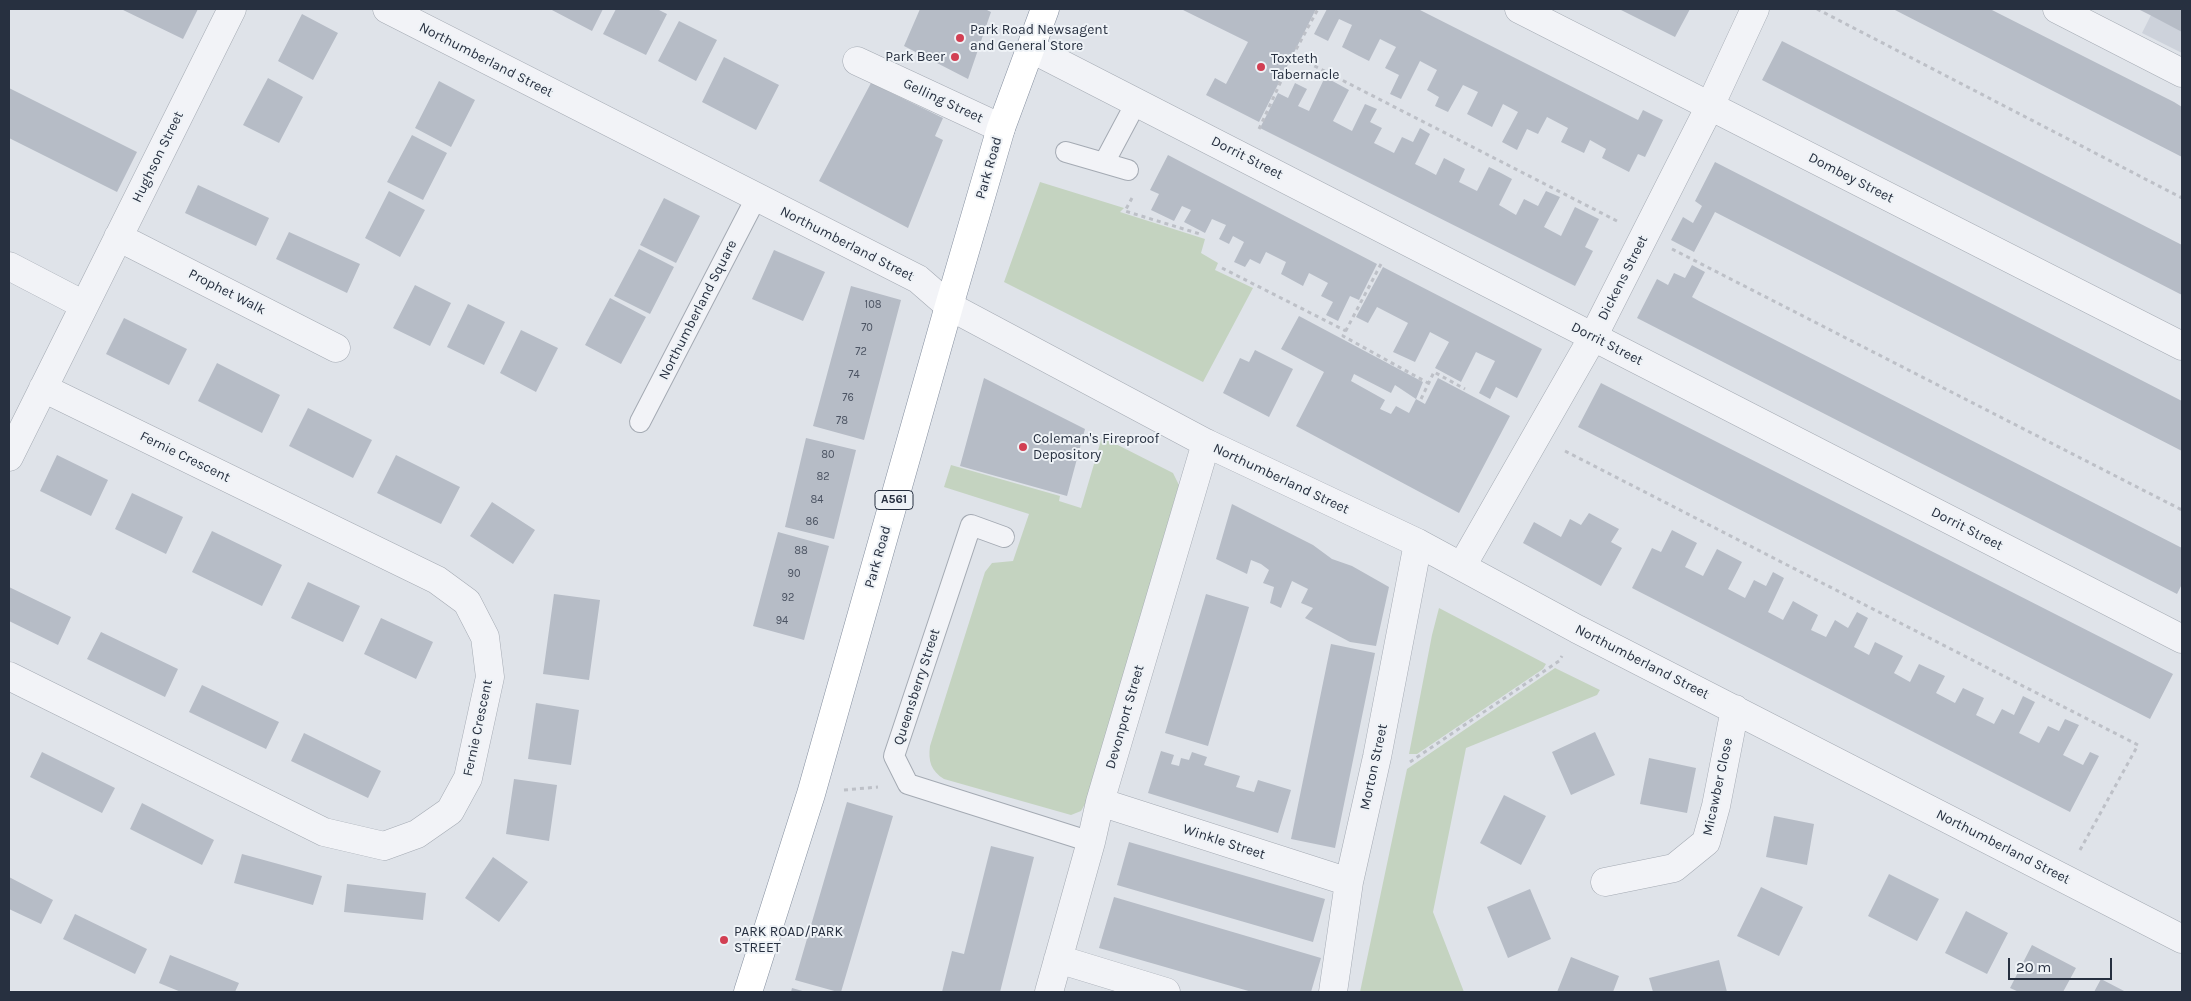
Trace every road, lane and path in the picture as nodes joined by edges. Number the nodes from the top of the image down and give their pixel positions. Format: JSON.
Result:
{"nodes":[{"id":1,"x":232,"y":9,"type":"edge"},
{"id":2,"x":387,"y":9,"type":"edge"},
{"id":3,"x":1045,"y":9,"type":"edge"},
{"id":4,"x":1318,"y":9,"type":"edge"},
{"id":5,"x":1519,"y":9,"type":"edge"},
{"id":6,"x":1756,"y":9,"type":"edge"},
{"id":7,"x":1818,"y":9,"type":"edge"},
{"id":8,"x":2058,"y":9,"type":"edge"},
{"id":9,"x":1032,"y":49,"type":"junction"},
{"id":10,"x":1293,"y":55,"type":"junction"},
{"id":11,"x":857,"y":61,"type":"dead end"},
{"id":12,"x":2182,"y":73,"type":"edge"},
{"id":13,"x":1137,"y":101,"type":"junction"},
{"id":14,"x":1710,"y":106,"type":"junction"},
{"id":15,"x":1001,"y":128,"type":"junction"},
{"id":16,"x":1066,"y":152,"type":"dead end"},
{"id":17,"x":1246,"y":157,"type":"junction"},
{"id":18,"x":1104,"y":163,"type":"junction"},
{"id":19,"x":1128,"y":170,"type":"dead end"},
{"id":20,"x":1134,"y":194,"type":"dead end"},
{"id":21,"x":756,"y":198,"type":"junction"},
{"id":22,"x":2182,"y":198,"type":"edge"},
{"id":23,"x":1200,"y":234,"type":"dead end"},
{"id":24,"x":1396,"y":234,"type":"junction"},
{"id":25,"x":1644,"y":235,"type":"junction"},
{"id":26,"x":118,"y":237,"type":"junction"},
{"id":27,"x":9,"y":266,"type":"edge"},
{"id":28,"x":1222,"y":268,"type":"dead end"},
{"id":29,"x":84,"y":306,"type":"junction"},
{"id":30,"x":949,"y":306,"type":"junction"},
{"id":31,"x":1346,"y":331,"type":"junction"},
{"id":32,"x":1593,"y":337,"type":"junction"},
{"id":33,"x":2182,"y":346,"type":"edge"},
{"id":34,"x":336,"y":348,"type":"dead end"},
{"id":35,"x":1428,"y":383,"type":"junction"},
{"id":36,"x":43,"y":388,"type":"junction"},
{"id":37,"x":1465,"y":389,"type":"dead end"},
{"id":38,"x":1420,"y":398,"type":"dead end"},
{"id":39,"x":640,"y":422,"type":"dead end"},
{"id":40,"x":1536,"y":436,"type":"junction"},
{"id":41,"x":1206,"y":443,"type":"junction"},
{"id":42,"x":9,"y":457,"type":"edge"},
{"id":43,"x":2182,"y":510,"type":"edge"},
{"id":44,"x":1004,"y":537,"type":"dead end"},
{"id":45,"x":1418,"y":543,"type":"junction"},
{"id":46,"x":1462,"y":566,"type":"junction"},
{"id":47,"x":1577,"y":629,"type":"junction"},
{"id":48,"x":2182,"y":639,"type":"edge"},
{"id":49,"x":9,"y":676,"type":"edge"},
{"id":50,"x":1734,"y":710,"type":"junction"},
{"id":51,"x":1377,"y":757,"type":"junction"},
{"id":52,"x":908,"y":784,"type":"junction"},
{"id":53,"x":811,"y":794,"type":"junction"},
{"id":54,"x":1100,"y":802,"type":"junction"},
{"id":55,"x":1092,"y":842,"type":"junction"},
{"id":56,"x":2064,"y":878,"type":"junction"},
{"id":57,"x":1348,"y":882,"type":"junction"},
{"id":58,"x":1605,"y":882,"type":"dead end"},
{"id":59,"x":2182,"y":939,"type":"edge"},
{"id":60,"x":1058,"y":958,"type":"junction"},
{"id":61,"x":748,"y":992,"type":"edge"},
{"id":62,"x":1049,"y":992,"type":"edge"},
{"id":63,"x":1166,"y":992,"type":"edge"},
{"id":64,"x":1333,"y":992,"type":"edge"}],
"edges":[{"from":1,"to":26,"type":"street","name":"Hughson Street"},
{"from":2,"to":21,"type":"street","name":"Northumberland Street"},
{"from":3,"to":9,"type":"highway","name":"Park Road","number":"A561"},
{"from":4,"to":10,"type":"path"},
{"from":5,"to":14,"type":"street","name":"Dombey Street"},
{"from":6,"to":14,"type":"street","name":"Dickens Street"},
{"from":7,"to":22,"type":"path"},
{"from":8,"to":12,"type":"street"},
{"from":9,"to":13,"type":"street","name":"Dorrit Street"},
{"from":9,"to":15,"type":"highway","name":"Park Road","number":"A561"},
{"from":10,"to":17,"type":"path"},
{"from":10,"to":25,"type":"path"},
{"from":11,"to":15,"type":"street","name":"Gelling Street"},
{"from":13,"to":17,"type":"street","name":"Dorrit Street"},
{"from":13,"to":18,"type":"lane"},
{"from":14,"to":25,"type":"street","name":"Dickens Street"},
{"from":14,"to":33,"type":"street","name":"Dombey Street"},
{"from":15,"to":30,"type":"highway","name":"Park Road","number":"A561"},
{"from":16,"to":18,"type":"lane"},
{"from":17,"to":24,"type":"street","name":"Dorrit Street"},
{"from":18,"to":19,"type":"lane"},
{"from":20,"to":23,"type":"path"},
{"from":21,"to":30,"type":"street","name":"Northumberland Street"},
{"from":21,"to":39,"type":"lane","name":"Northumberland Square"},
{"from":24,"to":31,"type":"path"},
{"from":24,"to":32,"type":"street","name":"Dorrit Street"},
{"from":25,"to":32,"type":"street","name":"Dickens Street"},
{"from":25,"to":43,"type":"path"},
{"from":26,"to":29,"type":"street","name":"Hughson Street"},
{"from":26,"to":34,"type":"street","name":"Prophet Walk"},
{"from":27,"to":29,"type":"street"},
{"from":28,"to":31,"type":"path"},
{"from":29,"to":36,"type":"street","name":"Hughson Street"},
{"from":30,"to":41,"type":"street","name":"Northumberland Street"},
{"from":30,"to":53,"type":"highway","name":"Park Road","number":"A561"},
{"from":31,"to":35,"type":"path"},
{"from":32,"to":40,"type":"street","name":"Dickens Street"},
{"from":32,"to":48,"type":"street","name":"Dorrit Street"},
{"from":35,"to":37,"type":"path"},
{"from":35,"to":38,"type":"path"},
{"from":36,"to":42,"type":"street","name":"Hughson Street"},
{"from":36,"to":49,"type":"street","name":"Fernie Crescent"},
{"from":40,"to":46,"type":"street","name":"Dickens Street"},
{"from":40,"to":56,"type":"path"},
{"from":41,"to":45,"type":"street","name":"Northumberland Street"},
{"from":41,"to":54,"type":"street","name":"Devonport Street"},
{"from":44,"to":52,"type":"lane","name":"Queensberry Street"},
{"from":45,"to":46,"type":"street","name":"Northumberland Street"},
{"from":45,"to":51,"type":"street","name":"Morton Street"},
{"from":46,"to":47,"type":"street","name":"Northumberland Street"},
{"from":47,"to":50,"type":"street","name":"Northumberland Street"},
{"from":47,"to":51,"type":"path"},
{"from":50,"to":56,"type":"street","name":"Northumberland Street"},
{"from":50,"to":58,"type":"street","name":"Micawber Close"},
{"from":51,"to":57,"type":"street","name":"Morton Street"},
{"from":52,"to":53,"type":"path"},
{"from":52,"to":55,"type":"lane"},
{"from":53,"to":61,"type":"highway","name":"Park Road","number":"A561"},
{"from":54,"to":55,"type":"street","name":"Devonport Street"},
{"from":54,"to":57,"type":"street","name":"Winkle Street"},
{"from":55,"to":60,"type":"street","name":"Devonport Street"},
{"from":56,"to":59,"type":"street","name":"Northumberland Street"},
{"from":57,"to":64,"type":"street","name":"Morton Street"},
{"from":60,"to":62,"type":"street","name":"Devonport Street"},
{"from":60,"to":63,"type":"street"}]}
